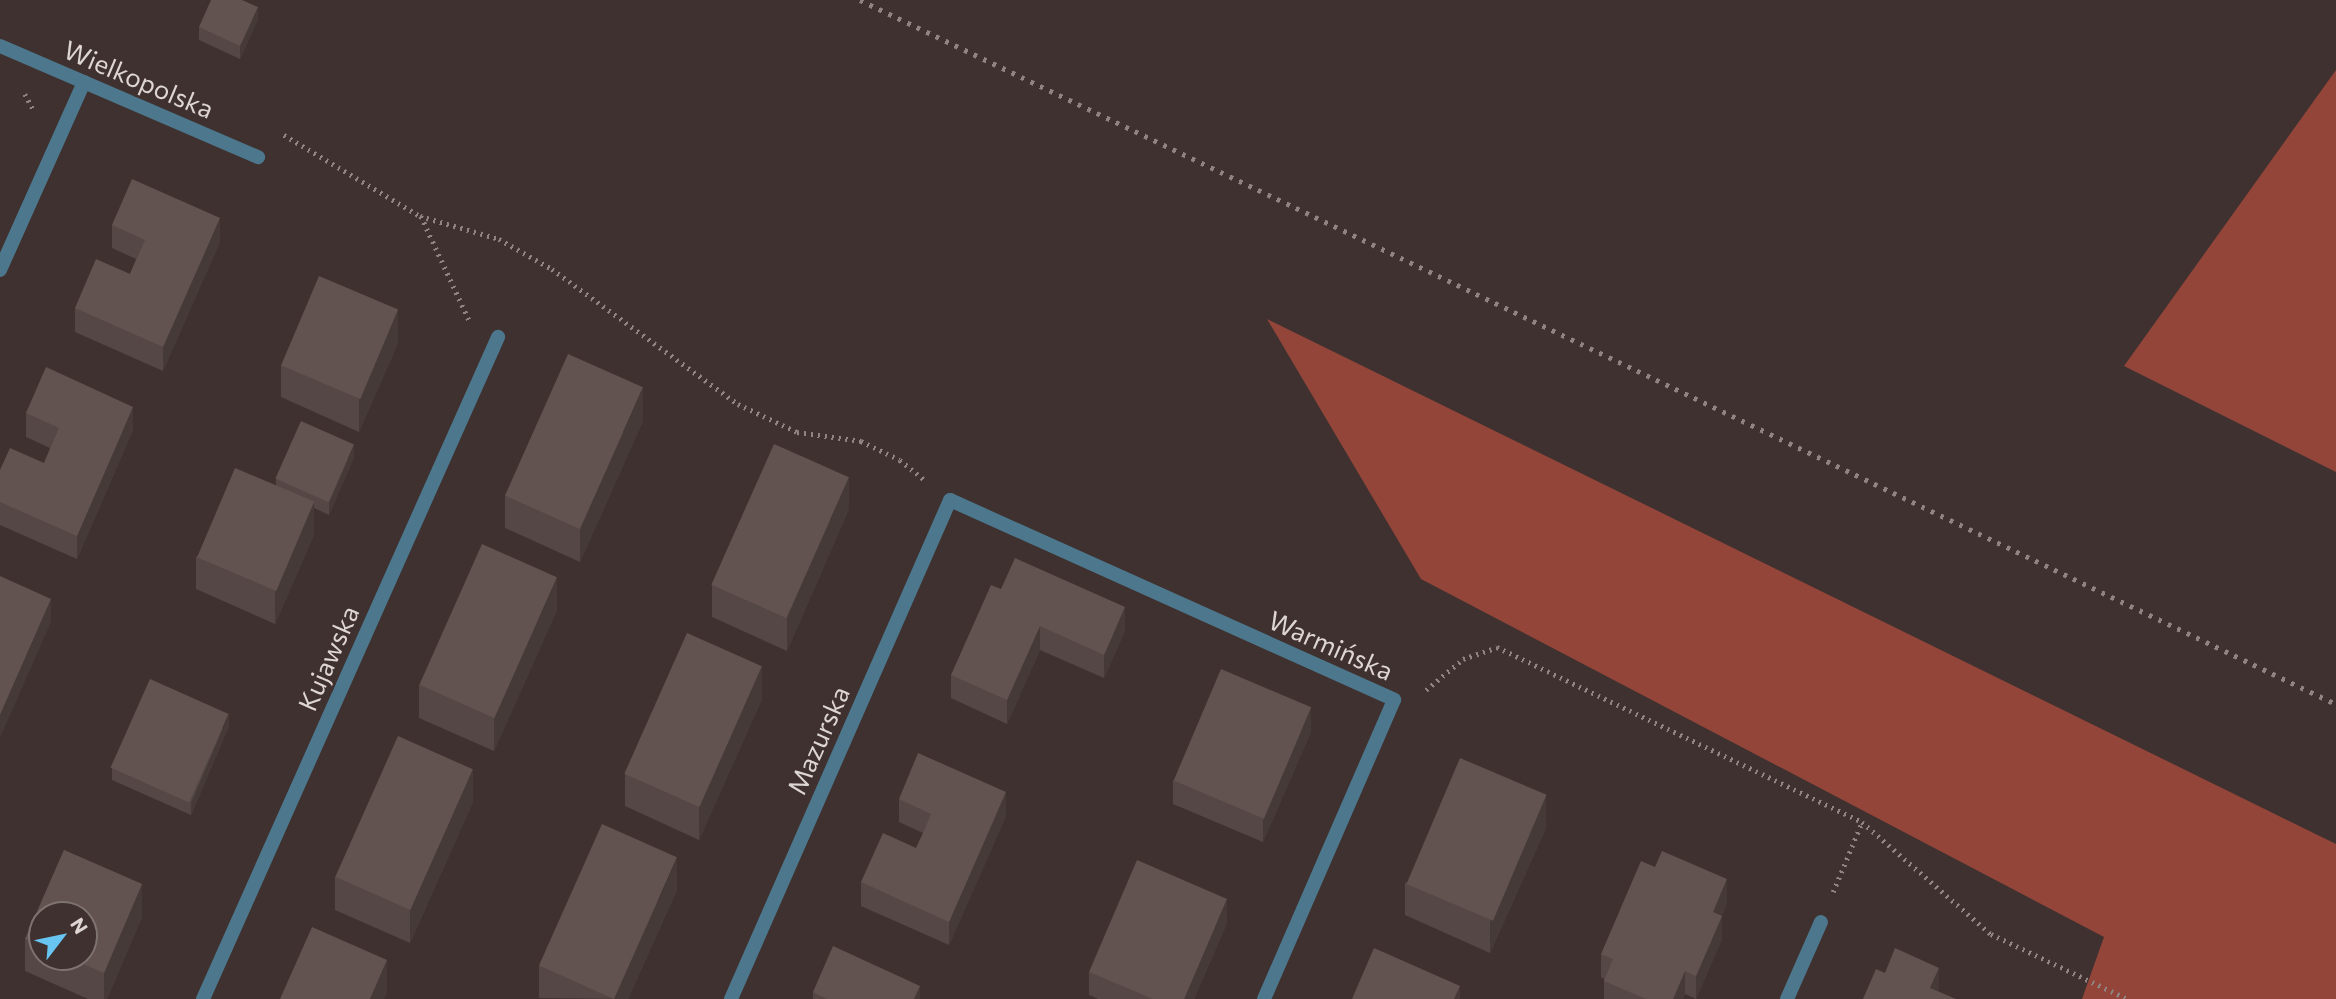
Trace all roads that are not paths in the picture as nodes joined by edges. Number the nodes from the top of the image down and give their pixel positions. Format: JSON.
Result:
{"nodes":[{"id":1,"x":0,"y":46,"type":"edge"},
{"id":2,"x":83,"y":82,"type":"junction"},
{"id":3,"x":258,"y":157,"type":"dead end"},
{"id":4,"x":0,"y":270,"type":"edge"},
{"id":5,"x":498,"y":337,"type":"dead end"},
{"id":6,"x":950,"y":500,"type":"joint"},
{"id":7,"x":1821,"y":922,"type":"road end"},
{"id":8,"x":203,"y":999,"type":"edge"},
{"id":9,"x":731,"y":999,"type":"edge"},
{"id":10,"x":1264,"y":999,"type":"edge"},
{"id":11,"x":1787,"y":999,"type":"edge"}],
"edges":[{"from":1,"to":2,"type":"street","name":"Wielkopolska"},
{"from":2,"to":3,"type":"street","name":"Wielkopolska"},
{"from":2,"to":4,"type":"street"},
{"from":5,"to":8,"type":"street","name":"Kujawska"},
{"from":6,"to":9,"type":"street","name":"Mazurska"},
{"from":6,"to":10,"type":"street","name":"Warmińska"},
{"from":7,"to":11,"type":"street"}]}
